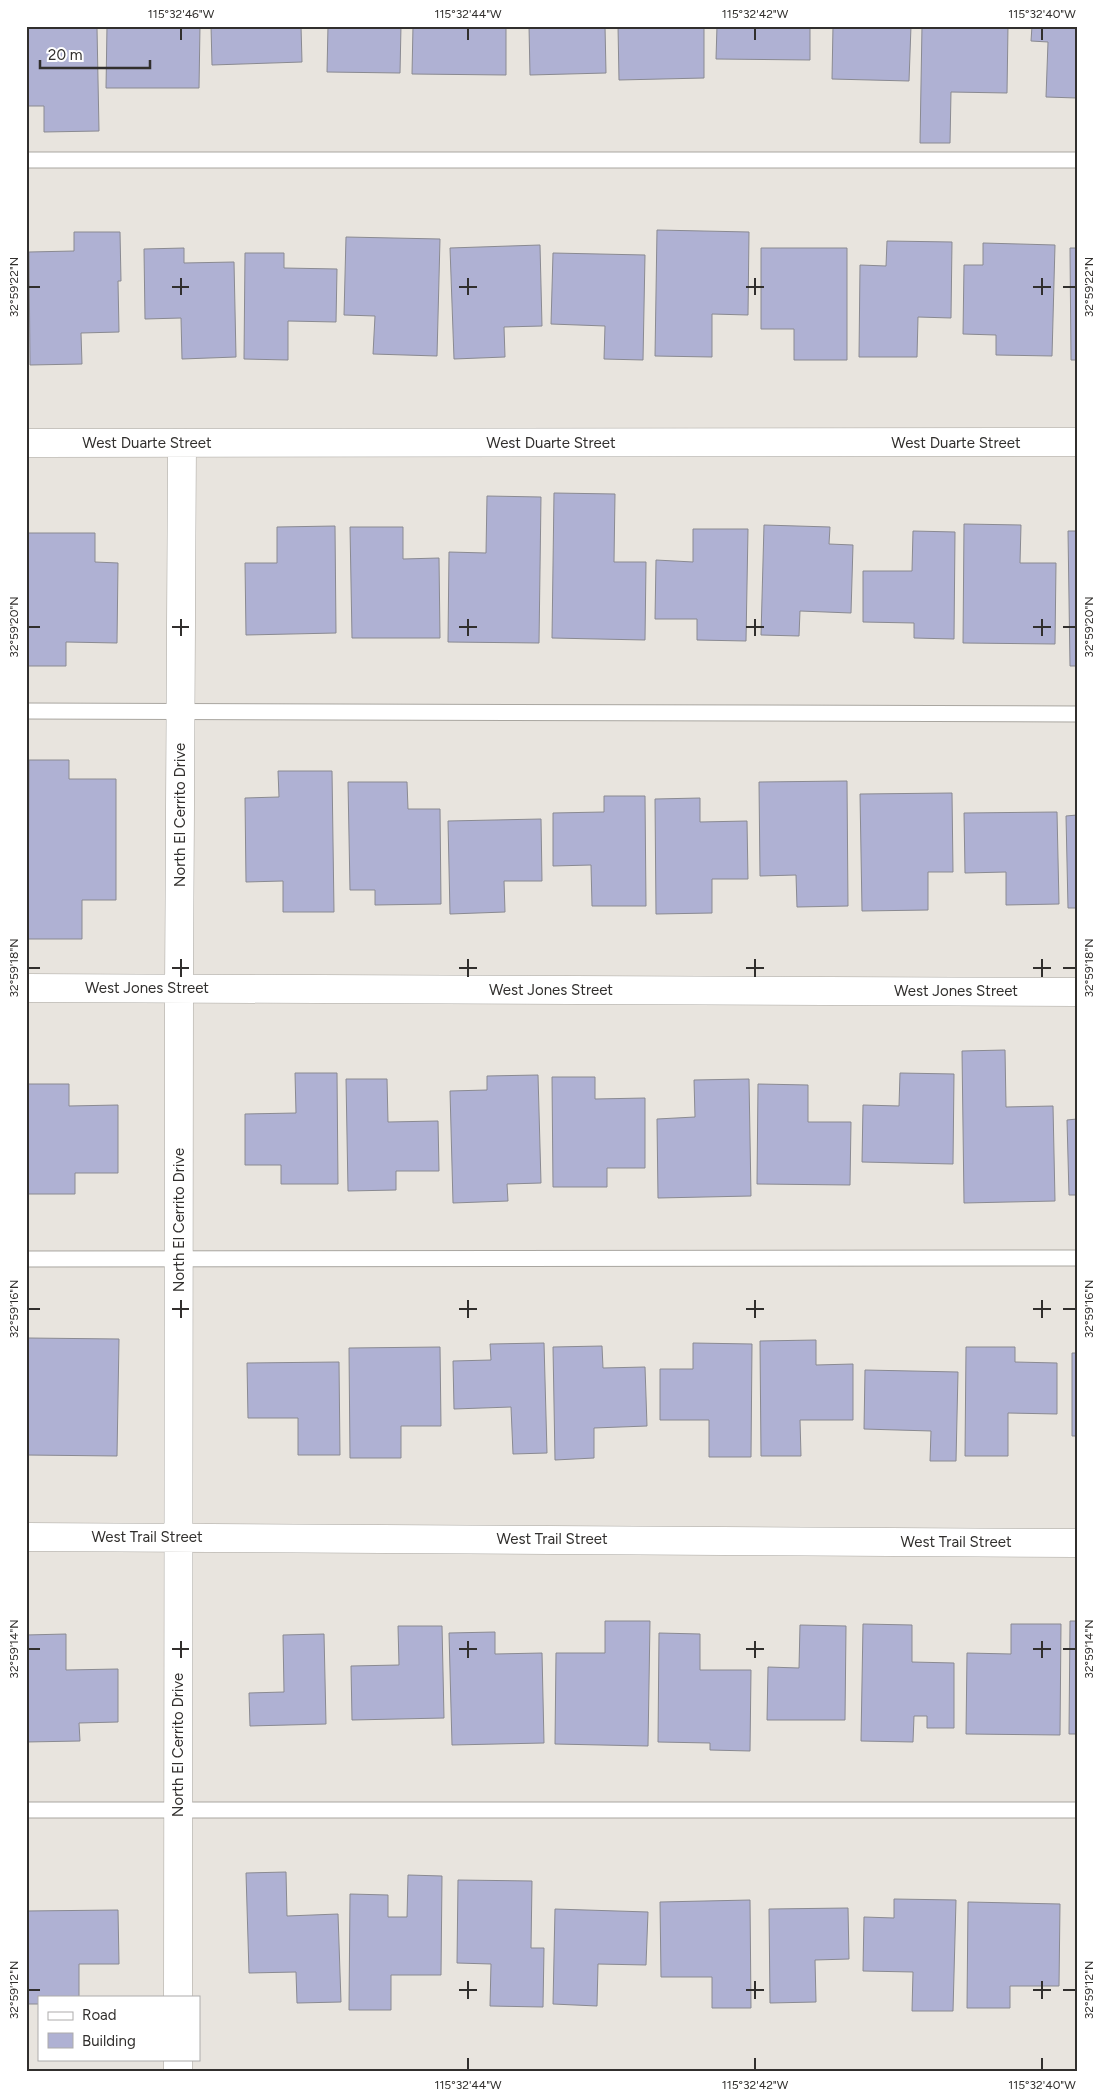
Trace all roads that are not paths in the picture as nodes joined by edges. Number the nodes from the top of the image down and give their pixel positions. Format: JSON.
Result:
{"nodes":[{"id":1,"x":26,"y":160,"type":"edge"},
{"id":2,"x":1077,"y":160,"type":"edge"},
{"id":3,"x":1077,"y":442,"type":"edge"},
{"id":4,"x":26,"y":443,"type":"edge"},
{"id":5,"x":182,"y":443,"type":"junction"},
{"id":6,"x":26,"y":712,"type":"edge"},
{"id":7,"x":180,"y":712,"type":"junction"},
{"id":8,"x":1077,"y":714,"type":"edge"},
{"id":9,"x":26,"y":988,"type":"edge"},
{"id":10,"x":179,"y":988,"type":"junction"},
{"id":11,"x":1077,"y":992,"type":"edge"},
{"id":12,"x":179,"y":1258,"type":"junction"},
{"id":13,"x":1077,"y":1258,"type":"edge"},
{"id":14,"x":26,"y":1259,"type":"edge"},
{"id":15,"x":26,"y":1537,"type":"edge"},
{"id":16,"x":179,"y":1537,"type":"junction"},
{"id":17,"x":1077,"y":1543,"type":"edge"},
{"id":18,"x":26,"y":1810,"type":"edge"},
{"id":19,"x":178,"y":1810,"type":"junction"},
{"id":20,"x":1077,"y":1810,"type":"edge"},
{"id":21,"x":178,"y":1996,"type":"edge"}],
"edges":[{"from":1,"to":2,"type":"lane"},
{"from":3,"to":5,"type":"street","name":"West Duarte Street"},
{"from":4,"to":5,"type":"street","name":"West Duarte Street"},
{"from":5,"to":7,"type":"street","name":"North El Cerrito Drive"},
{"from":6,"to":7,"type":"lane"},
{"from":7,"to":8,"type":"lane"},
{"from":7,"to":10,"type":"street","name":"North El Cerrito Drive"},
{"from":9,"to":10,"type":"street","name":"West Jones Street"},
{"from":10,"to":11,"type":"street","name":"West Jones Street"},
{"from":10,"to":12,"type":"street","name":"North El Cerrito Drive"},
{"from":12,"to":13,"type":"lane"},
{"from":12,"to":14,"type":"lane"},
{"from":12,"to":16,"type":"street","name":"North El Cerrito Drive"},
{"from":15,"to":16,"type":"street","name":"West Trail Street"},
{"from":16,"to":17,"type":"street","name":"West Trail Street"},
{"from":16,"to":19,"type":"street","name":"North El Cerrito Drive"},
{"from":18,"to":19,"type":"lane"},
{"from":19,"to":20,"type":"lane"},
{"from":19,"to":21,"type":"street","name":"North El Cerrito Drive"}]}
